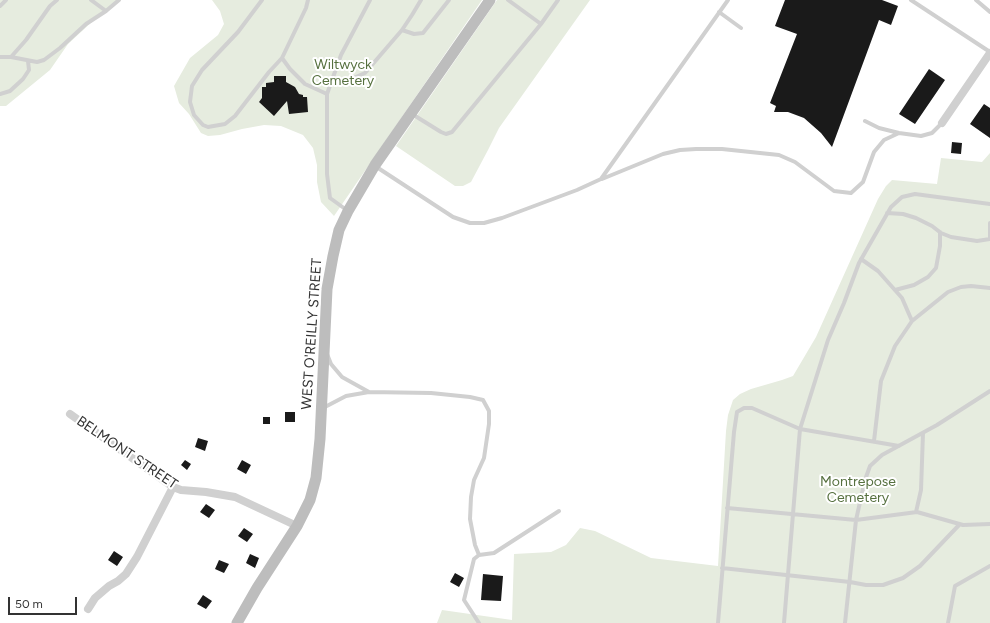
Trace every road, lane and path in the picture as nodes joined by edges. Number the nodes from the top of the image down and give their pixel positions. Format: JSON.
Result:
{"nodes":[{"id":1,"x":6,"y":0,"type":"edge"},
{"id":2,"x":56,"y":0,"type":"edge"},
{"id":3,"x":91,"y":0,"type":"edge"},
{"id":4,"x":119,"y":0,"type":"edge"},
{"id":5,"x":262,"y":0,"type":"edge"},
{"id":6,"x":308,"y":0,"type":"edge"},
{"id":7,"x":370,"y":0,"type":"edge"},
{"id":8,"x":421,"y":0,"type":"edge"},
{"id":9,"x":449,"y":0,"type":"edge"},
{"id":10,"x":490,"y":0,"type":"edge"},
{"id":11,"x":508,"y":0,"type":"edge"},
{"id":12,"x":558,"y":0,"type":"edge"},
{"id":13,"x":728,"y":0,"type":"edge"},
{"id":14,"x":911,"y":0,"type":"edge"},
{"id":15,"x":976,"y":0,"type":"edge"},
{"id":16,"x":0,"y":6,"type":"edge"},
{"id":17,"x":106,"y":11,"type":"junction"},
{"id":18,"x":719,"y":12,"type":"junction"},
{"id":19,"x":990,"y":12,"type":"edge"},
{"id":20,"x":541,"y":24,"type":"junction"},
{"id":21,"x":741,"y":28,"type":"dead end"},
{"id":22,"x":402,"y":30,"type":"junction"},
{"id":23,"x":990,"y":52,"type":"edge"},
{"id":24,"x":0,"y":57,"type":"edge"},
{"id":25,"x":11,"y":57,"type":"junction"},
{"id":26,"x":282,"y":58,"type":"junction"},
{"id":27,"x":28,"y":61,"type":"junction"},
{"id":28,"x":331,"y":84,"type":"junction"},
{"id":29,"x":0,"y":94,"type":"edge"},
{"id":30,"x":327,"y":94,"type":"junction"},
{"id":31,"x":411,"y":113,"type":"junction"},
{"id":32,"x":865,"y":121,"type":"dead end"},
{"id":33,"x":942,"y":123,"type":"joint"},
{"id":34,"x":899,"y":133,"type":"junction"},
{"id":35,"x":375,"y":166,"type":"junction"},
{"id":36,"x":601,"y":179,"type":"junction"},
{"id":37,"x":990,"y":204,"type":"edge"},
{"id":38,"x":348,"y":211,"type":"junction"},
{"id":39,"x":887,"y":213,"type":"junction"},
{"id":40,"x":990,"y":223,"type":"edge"},
{"id":41,"x":940,"y":232,"type":"junction"},
{"id":42,"x":990,"y":238,"type":"edge"},
{"id":43,"x":862,"y":259,"type":"junction"},
{"id":44,"x":990,"y":288,"type":"edge"},
{"id":45,"x":895,"y":290,"type":"junction"},
{"id":46,"x":912,"y":321,"type":"junction"},
{"id":47,"x":324,"y":346,"type":"junction"},
{"id":48,"x":990,"y":391,"type":"edge"},
{"id":49,"x":369,"y":392,"type":"junction"},
{"id":50,"x":321,"y":410,"type":"junction"},
{"id":51,"x":70,"y":414,"type":"dead end"},
{"id":52,"x":800,"y":429,"type":"junction"},
{"id":53,"x":923,"y":433,"type":"junction"},
{"id":54,"x":874,"y":442,"type":"junction"},
{"id":55,"x":899,"y":446,"type":"junction"},
{"id":56,"x":173,"y":487,"type":"junction"},
{"id":57,"x":727,"y":508,"type":"junction"},
{"id":58,"x":559,"y":511,"type":"dead end"},
{"id":59,"x":916,"y":512,"type":"junction"},
{"id":60,"x":793,"y":514,"type":"junction"},
{"id":61,"x":856,"y":520,"type":"junction"},
{"id":62,"x":960,"y":524,"type":"junction"},
{"id":63,"x":990,"y":524,"type":"edge"},
{"id":64,"x":297,"y":526,"type":"junction"},
{"id":65,"x":479,"y":554,"type":"junction"},
{"id":66,"x":990,"y":566,"type":"edge"},
{"id":67,"x":722,"y":568,"type":"junction"},
{"id":68,"x":788,"y":575,"type":"junction"},
{"id":69,"x":850,"y":582,"type":"junction"},
{"id":70,"x":88,"y":609,"type":"dead end"},
{"id":71,"x":237,"y":623,"type":"edge"},
{"id":72,"x":479,"y":623,"type":"edge"},
{"id":73,"x":718,"y":623,"type":"edge"},
{"id":74,"x":784,"y":623,"type":"edge"},
{"id":75,"x":845,"y":623,"type":"edge"},
{"id":76,"x":948,"y":623,"type":"edge"}],
"edges":[{"from":1,"to":16,"type":"lane"},
{"from":2,"to":25,"type":"lane"},
{"from":3,"to":17,"type":"lane"},
{"from":4,"to":17,"type":"lane"},
{"from":5,"to":26,"type":"lane"},
{"from":6,"to":26,"type":"lane"},
{"from":7,"to":28,"type":"lane"},
{"from":8,"to":22,"type":"lane"},
{"from":9,"to":22,"type":"lane"},
{"from":10,"to":31,"type":"street","name":"WEST O'REILLY STREET"},
{"from":11,"to":20,"type":"lane"},
{"from":12,"to":20,"type":"lane"},
{"from":13,"to":18,"type":"lane"},
{"from":14,"to":23,"type":"lane"},
{"from":15,"to":19,"type":"lane"},
{"from":17,"to":27,"type":"lane"},
{"from":18,"to":21,"type":"lane"},
{"from":18,"to":36,"type":"lane"},
{"from":20,"to":31,"type":"lane"},
{"from":22,"to":28,"type":"lane"},
{"from":23,"to":33,"type":"street"},
{"from":24,"to":25,"type":"lane"},
{"from":25,"to":27,"type":"lane"},
{"from":26,"to":30,"type":"lane"},
{"from":27,"to":29,"type":"lane"},
{"from":28,"to":30,"type":"lane"},
{"from":30,"to":38,"type":"lane"},
{"from":31,"to":35,"type":"street","name":"WEST O'REILLY STREET"},
{"from":32,"to":34,"type":"lane"},
{"from":33,"to":34,"type":"lane"},
{"from":34,"to":36,"type":"lane"},
{"from":35,"to":36,"type":"lane"},
{"from":35,"to":38,"type":"street","name":"WEST O'REILLY STREET"},
{"from":37,"to":39,"type":"lane"},
{"from":38,"to":47,"type":"street","name":"WEST O'REILLY STREET"},
{"from":39,"to":41,"type":"lane"},
{"from":39,"to":43,"type":"lane"},
{"from":40,"to":42,"type":"lane"},
{"from":41,"to":42,"type":"lane"},
{"from":41,"to":45,"type":"lane"},
{"from":43,"to":45,"type":"lane"},
{"from":43,"to":52,"type":"lane"},
{"from":44,"to":46,"type":"lane"},
{"from":45,"to":46,"type":"lane"},
{"from":46,"to":54,"type":"lane"},
{"from":47,"to":49,"type":"lane"},
{"from":47,"to":50,"type":"street","name":"WEST O'REILLY STREET"},
{"from":48,"to":53,"type":"lane"},
{"from":49,"to":50,"type":"lane"},
{"from":49,"to":65,"type":"lane"},
{"from":50,"to":64,"type":"street","name":"WEST O'REILLY STREET"},
{"from":51,"to":56,"type":"street","name":"BELMONT STREET"},
{"from":52,"to":54,"type":"lane"},
{"from":52,"to":57,"type":"lane"},
{"from":52,"to":60,"type":"lane"},
{"from":53,"to":55,"type":"lane"},
{"from":53,"to":59,"type":"lane"},
{"from":54,"to":55,"type":"lane"},
{"from":55,"to":61,"type":"lane"},
{"from":56,"to":64,"type":"street","name":"BELMONT STREET"},
{"from":56,"to":70,"type":"street"},
{"from":57,"to":60,"type":"lane"},
{"from":57,"to":67,"type":"lane"},
{"from":58,"to":65,"type":"lane"},
{"from":59,"to":61,"type":"lane"},
{"from":59,"to":62,"type":"lane"},
{"from":60,"to":61,"type":"lane"},
{"from":60,"to":68,"type":"lane"},
{"from":61,"to":69,"type":"lane"},
{"from":62,"to":63,"type":"lane"},
{"from":62,"to":69,"type":"lane"},
{"from":64,"to":71,"type":"street","name":"WEST O'REILLY STREET"},
{"from":65,"to":72,"type":"lane"},
{"from":66,"to":76,"type":"lane"},
{"from":67,"to":68,"type":"lane"},
{"from":67,"to":73,"type":"lane"},
{"from":68,"to":69,"type":"lane"},
{"from":68,"to":74,"type":"lane"},
{"from":69,"to":75,"type":"lane"}]}
